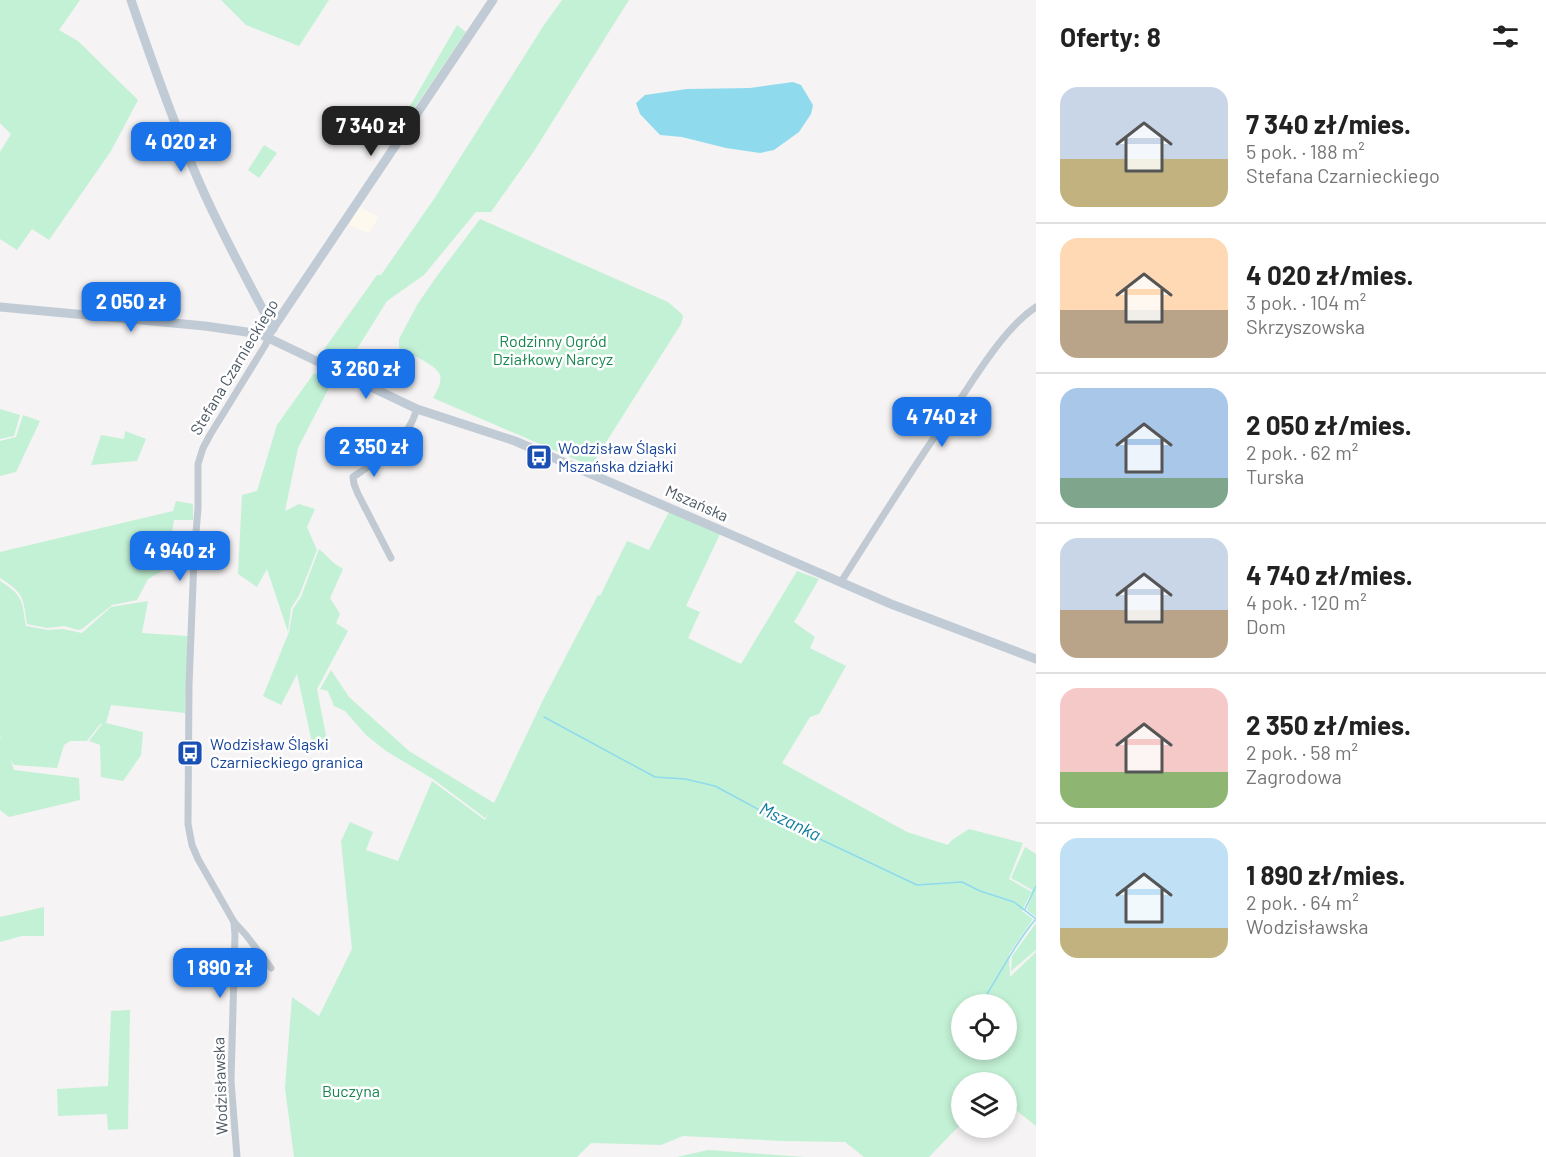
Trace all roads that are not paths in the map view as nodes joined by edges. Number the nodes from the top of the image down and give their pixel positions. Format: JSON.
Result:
{"nodes":[{"id":1,"x":131,"y":0,"type":"edge"},
{"id":2,"x":493,"y":0,"type":"edge"},
{"id":3,"x":0,"y":307,"type":"edge"},
{"id":4,"x":1036,"y":307,"type":"edge"},
{"id":5,"x":271,"y":333,"type":"junction"},
{"id":6,"x":417,"y":410,"type":"junction"},
{"id":7,"x":391,"y":558,"type":"dead end"},
{"id":8,"x":841,"y":582,"type":"junction"},
{"id":9,"x":1036,"y":658,"type":"edge"},
{"id":10,"x":234,"y":922,"type":"junction"},
{"id":11,"x":271,"y":968,"type":"dead end"},
{"id":12,"x":237,"y":1157,"type":"edge"}],
"edges":[{"from":1,"to":5,"type":"street"},
{"from":2,"to":5,"type":"street","name":"Stefana Czarnieckiego"},
{"from":3,"to":5,"type":"street","name":"Mszańska"},
{"from":4,"to":8,"type":"street"},
{"from":5,"to":6,"type":"street","name":"Mszańska"},
{"from":5,"to":10,"type":"street","name":"Stefana Czarnieckiego"},
{"from":6,"to":7,"type":"street"},
{"from":6,"to":8,"type":"street","name":"Mszańska"},
{"from":8,"to":9,"type":"street","name":"Mszańska"},
{"from":10,"to":11,"type":"street"},
{"from":10,"to":12,"type":"street","name":"Wodzisławska"}]}
